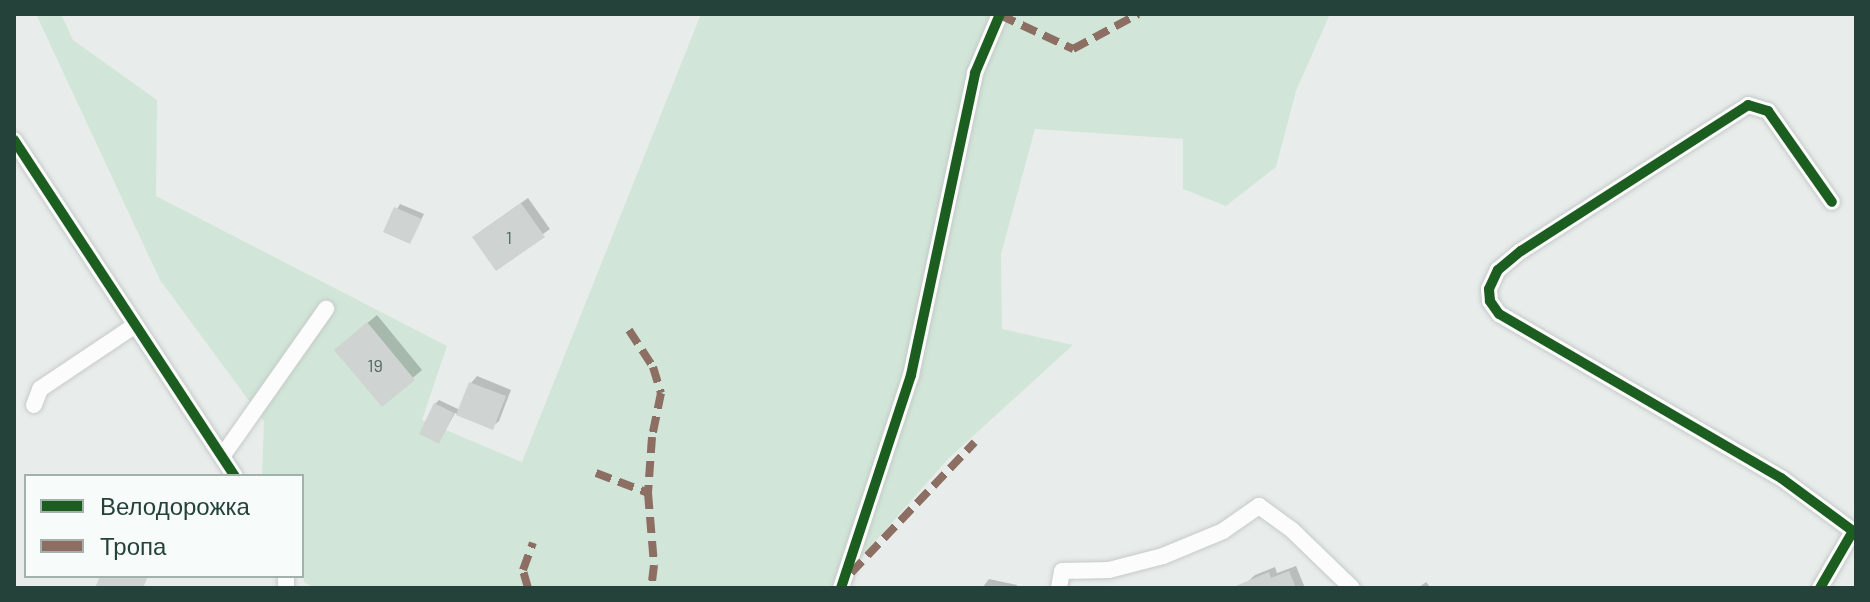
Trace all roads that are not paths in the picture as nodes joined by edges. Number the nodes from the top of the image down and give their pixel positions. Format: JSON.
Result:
{"nodes":[{"id":1,"x":1000,"y":14,"type":"edge"},
{"id":2,"x":14,"y":140,"type":"edge"},
{"id":3,"x":1832,"y":202,"type":"dead end"},
{"id":4,"x":326,"y":309,"type":"dead end"},
{"id":5,"x":134,"y":326,"type":"junction"},
{"id":6,"x":34,"y":405,"type":"dead end"},
{"id":7,"x":223,"y":455,"type":"junction"},
{"id":8,"x":234,"y":474,"type":"edge"},
{"id":9,"x":841,"y":588,"type":"edge"},
{"id":10,"x":1059,"y":588,"type":"edge"},
{"id":11,"x":1352,"y":588,"type":"edge"},
{"id":12,"x":1820,"y":588,"type":"edge"}],
"edges":[{"from":1,"to":9,"type":"street"},
{"from":2,"to":5,"type":"street"},
{"from":3,"to":12,"type":"street"},
{"from":4,"to":7,"type":"street"},
{"from":5,"to":6,"type":"street"},
{"from":5,"to":7,"type":"street"},
{"from":7,"to":8,"type":"street"},
{"from":10,"to":11,"type":"street"}]}
